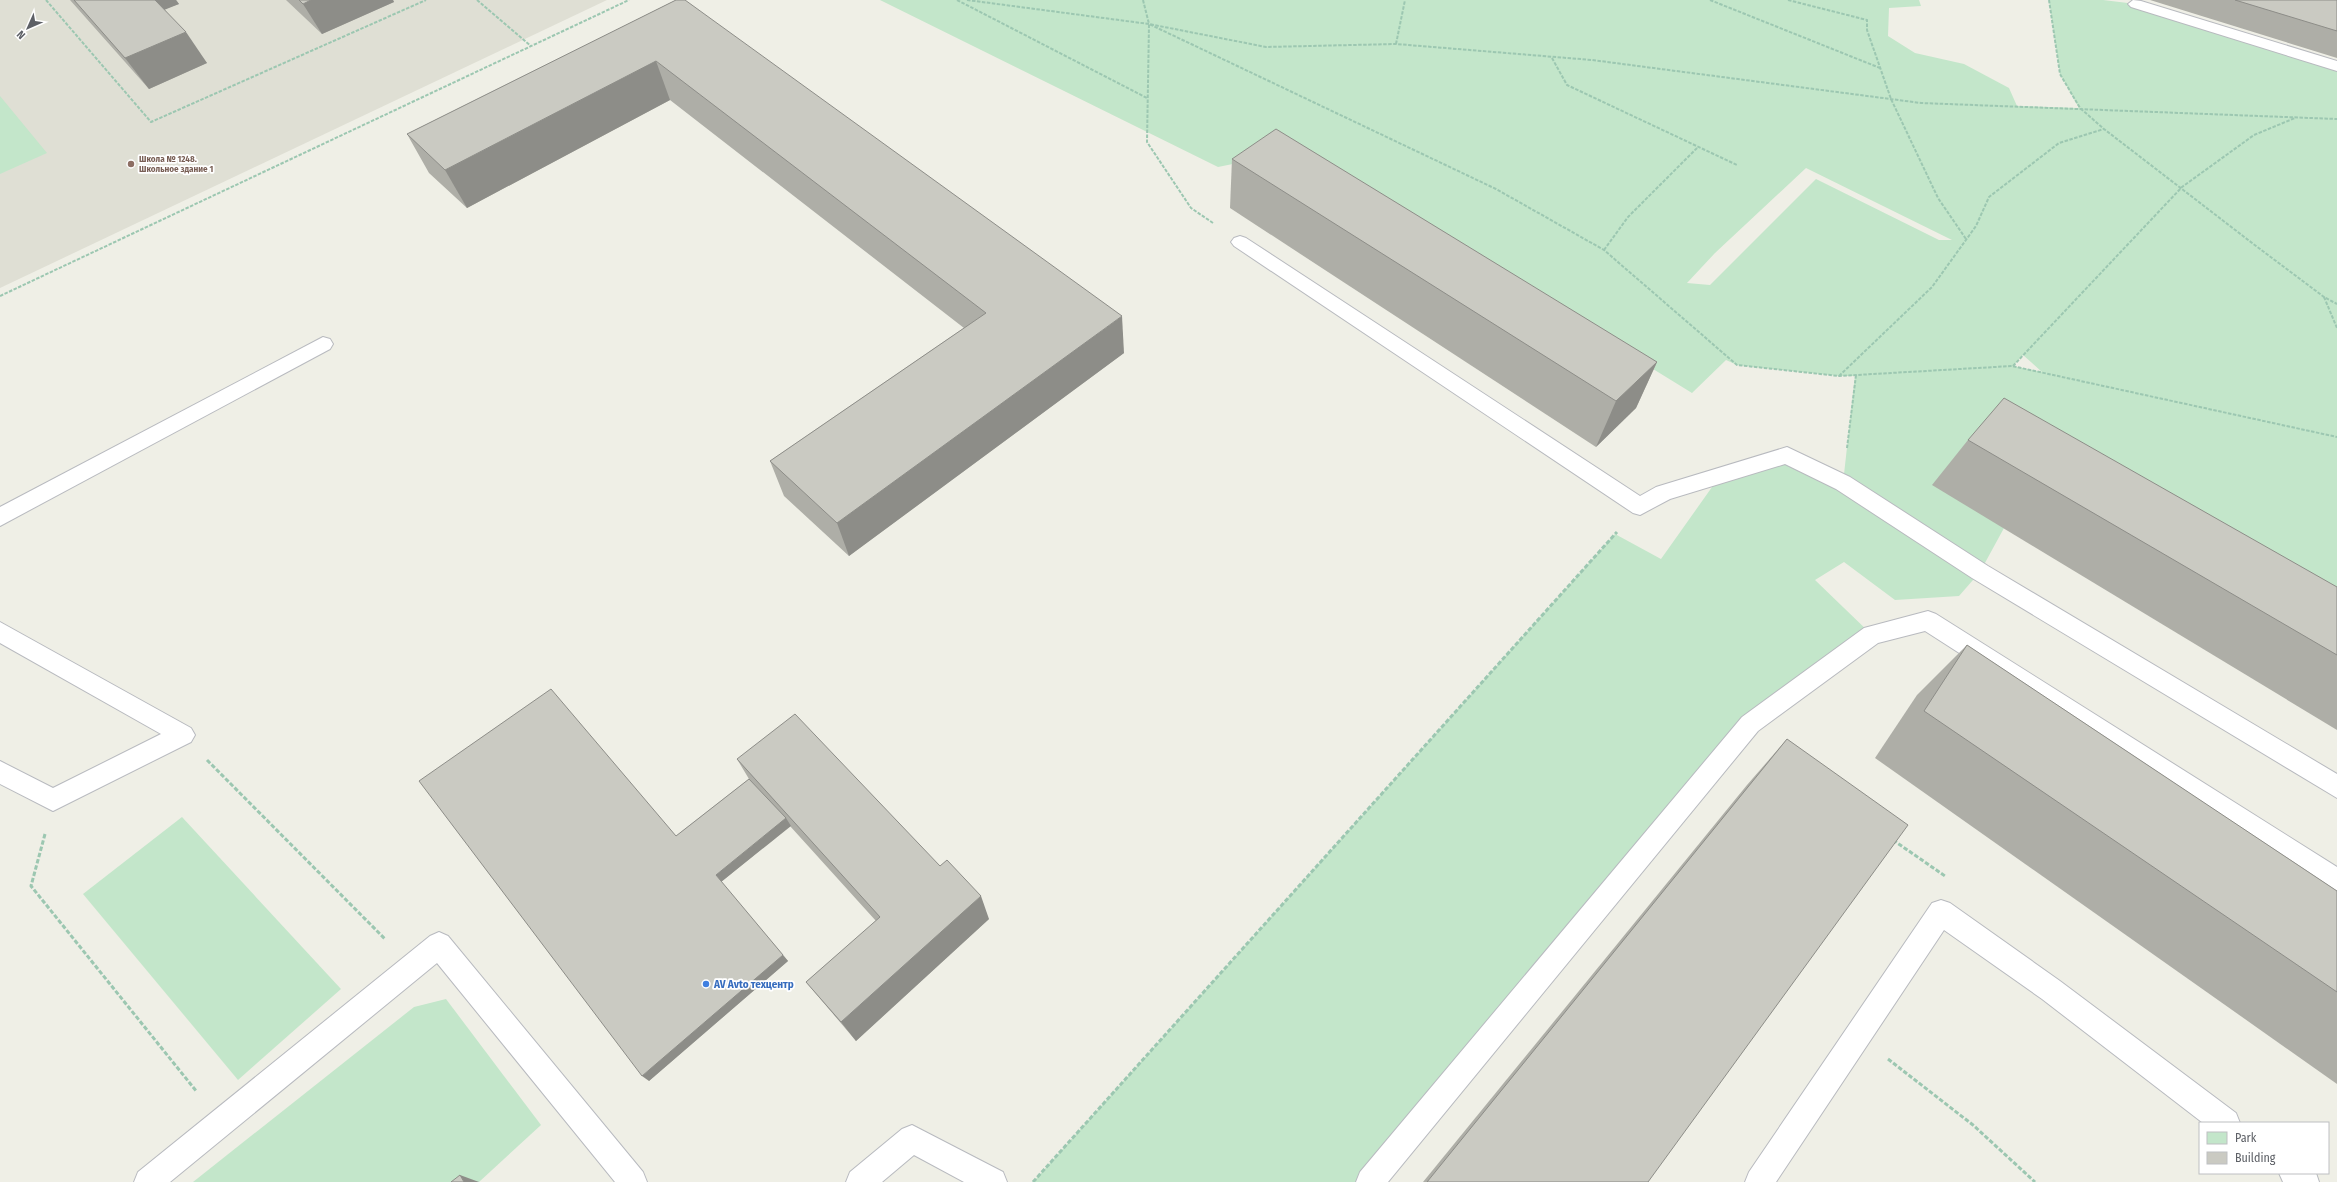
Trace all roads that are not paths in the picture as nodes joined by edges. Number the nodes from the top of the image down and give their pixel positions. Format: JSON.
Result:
{"nodes":[{"id":1,"x":2136,"y":4,"type":"dead end"},
{"id":2,"x":2337,"y":66,"type":"edge"},
{"id":3,"x":1240,"y":242,"type":"road end"},
{"id":4,"x":323,"y":344,"type":"dead end"},
{"id":5,"x":0,"y":517,"type":"edge"},
{"id":6,"x":0,"y":632,"type":"edge"},
{"id":7,"x":0,"y":772,"type":"edge"},
{"id":8,"x":2337,"y":787,"type":"edge"},
{"id":9,"x":2337,"y":881,"type":"edge"},
{"id":10,"x":2225,"y":1122,"type":"edge"},
{"id":11,"x":2294,"y":1174,"type":"edge"},
{"id":12,"x":148,"y":1182,"type":"edge"},
{"id":13,"x":633,"y":1182,"type":"edge"},
{"id":14,"x":860,"y":1182,"type":"edge"},
{"id":15,"x":993,"y":1182,"type":"edge"},
{"id":16,"x":1370,"y":1182,"type":"edge"},
{"id":17,"x":1759,"y":1182,"type":"edge"},
{"id":18,"x":2305,"y":1182,"type":"edge"}],
"edges":[{"from":1,"to":2,"type":"lane"},
{"from":3,"to":8,"type":"lane"},
{"from":4,"to":5,"type":"lane"},
{"from":6,"to":7,"type":"lane"},
{"from":9,"to":16,"type":"lane"},
{"from":10,"to":17,"type":"lane"},
{"from":11,"to":18,"type":"lane"},
{"from":12,"to":13,"type":"lane"},
{"from":14,"to":15,"type":"lane"}]}
